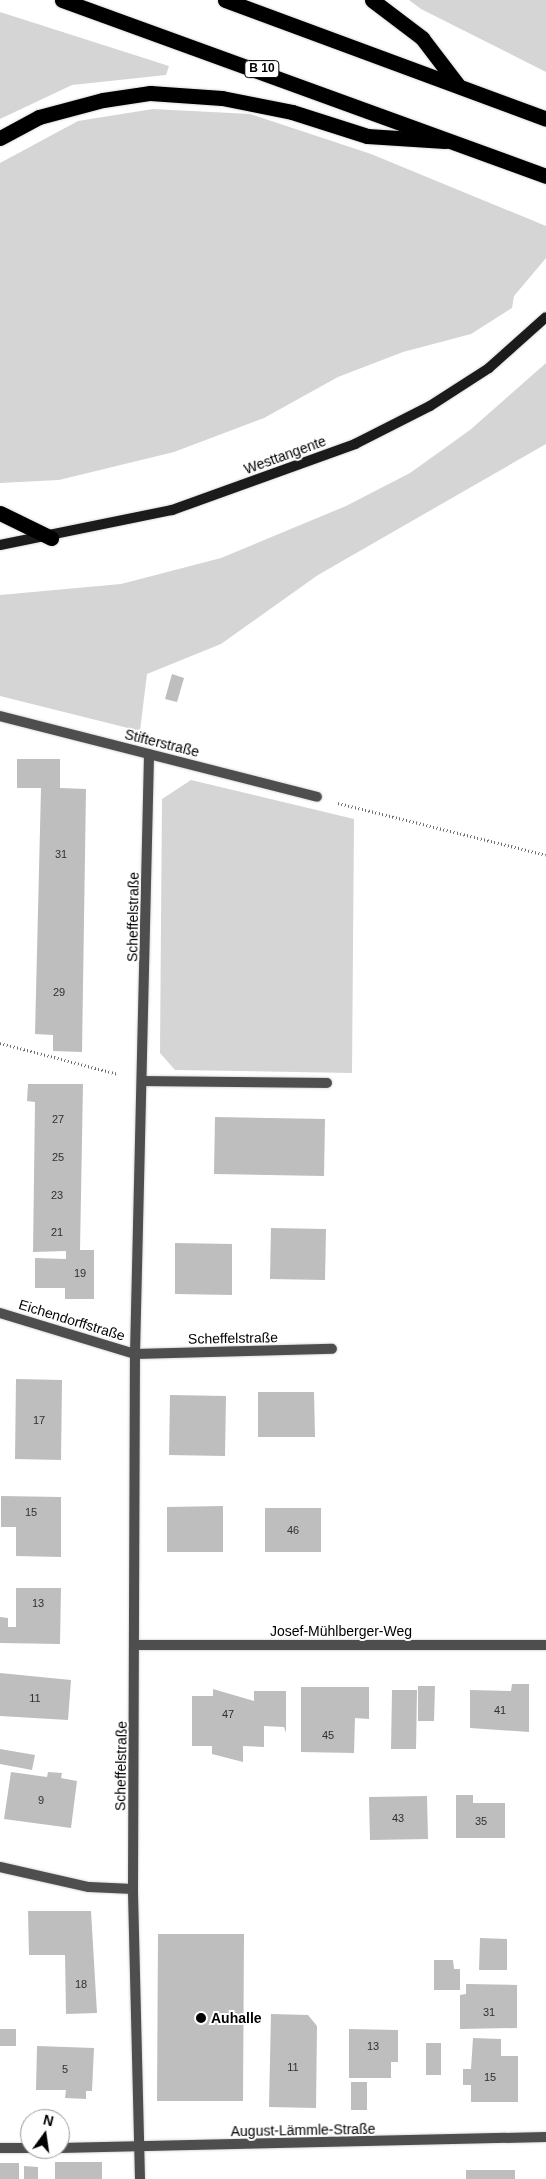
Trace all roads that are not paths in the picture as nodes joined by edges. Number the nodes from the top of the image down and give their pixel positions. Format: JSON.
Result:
{"nodes":[{"id":1,"x":62,"y":0,"type":"edge"},
{"id":2,"x":225,"y":0,"type":"edge"},
{"id":3,"x":372,"y":0,"type":"edge"},
{"id":4,"x":457,"y":84,"type":"junction"},
{"id":5,"x":546,"y":119,"type":"edge"},
{"id":6,"x":0,"y":138,"type":"edge"},
{"id":7,"x":461,"y":142,"type":"junction"},
{"id":8,"x":546,"y":176,"type":"edge"},
{"id":9,"x":546,"y":317,"type":"edge"},
{"id":10,"x":0,"y":513,"type":"edge"},
{"id":11,"x":50,"y":538,"type":"junction"},
{"id":12,"x":0,"y":545,"type":"edge"},
{"id":13,"x":0,"y":716,"type":"edge"},
{"id":14,"x":149,"y":754,"type":"junction"},
{"id":15,"x":318,"y":797,"type":"road end"},
{"id":16,"x":144,"y":1081,"type":"junction"},
{"id":17,"x":327,"y":1083,"type":"dead end"},
{"id":18,"x":0,"y":1313,"type":"edge"},
{"id":19,"x":332,"y":1349,"type":"dead end"},
{"id":20,"x":135,"y":1354,"type":"junction"},
{"id":21,"x":136,"y":1645,"type":"junction"},
{"id":22,"x":546,"y":1645,"type":"edge"},
{"id":23,"x":0,"y":1867,"type":"edge"},
{"id":24,"x":133,"y":1890,"type":"junction"},
{"id":25,"x":546,"y":2137,"type":"edge"},
{"id":26,"x":0,"y":2148,"type":"edge"},
{"id":27,"x":20,"y":2148,"type":"edge"},
{"id":28,"x":70,"y":2148,"type":"edge"},
{"id":29,"x":140,"y":2148,"type":"junction"},
{"id":30,"x":140,"y":2179,"type":"edge"}],
"edges":[{"from":1,"to":7,"type":"highway","number":"B 10"},
{"from":2,"to":4,"type":"highway"},
{"from":3,"to":4,"type":"highway"},
{"from":4,"to":5,"type":"highway"},
{"from":6,"to":7,"type":"highway"},
{"from":7,"to":8,"type":"highway","number":"B 10"},
{"from":9,"to":11,"type":"main road","name":"Westtangente"},
{"from":10,"to":11,"type":"highway"},
{"from":11,"to":12,"type":"main road","name":"Westtangente"},
{"from":13,"to":14,"type":"street","name":"Stifterstraße"},
{"from":14,"to":15,"type":"street","name":"Stifterstraße"},
{"from":14,"to":16,"type":"street","name":"Scheffelstraße"},
{"from":16,"to":17,"type":"street"},
{"from":16,"to":20,"type":"street","name":"Scheffelstraße"},
{"from":18,"to":20,"type":"street","name":"Eichendorffstraße"},
{"from":19,"to":20,"type":"street","name":"Scheffelstraße"},
{"from":20,"to":21,"type":"street","name":"Scheffelstraße"},
{"from":21,"to":22,"type":"street","name":"Josef-Mühlberger-Weg"},
{"from":21,"to":24,"type":"street","name":"Scheffelstraße"},
{"from":23,"to":24,"type":"street"},
{"from":24,"to":29,"type":"street","name":"Scheffelstraße"},
{"from":25,"to":29,"type":"street","name":"August-Lämmle-Straße"},
{"from":26,"to":27,"type":"street"},
{"from":28,"to":29,"type":"street","name":"August-Lämmle-Straße"},
{"from":29,"to":30,"type":"street","name":"Scheffelstraße"}]}
